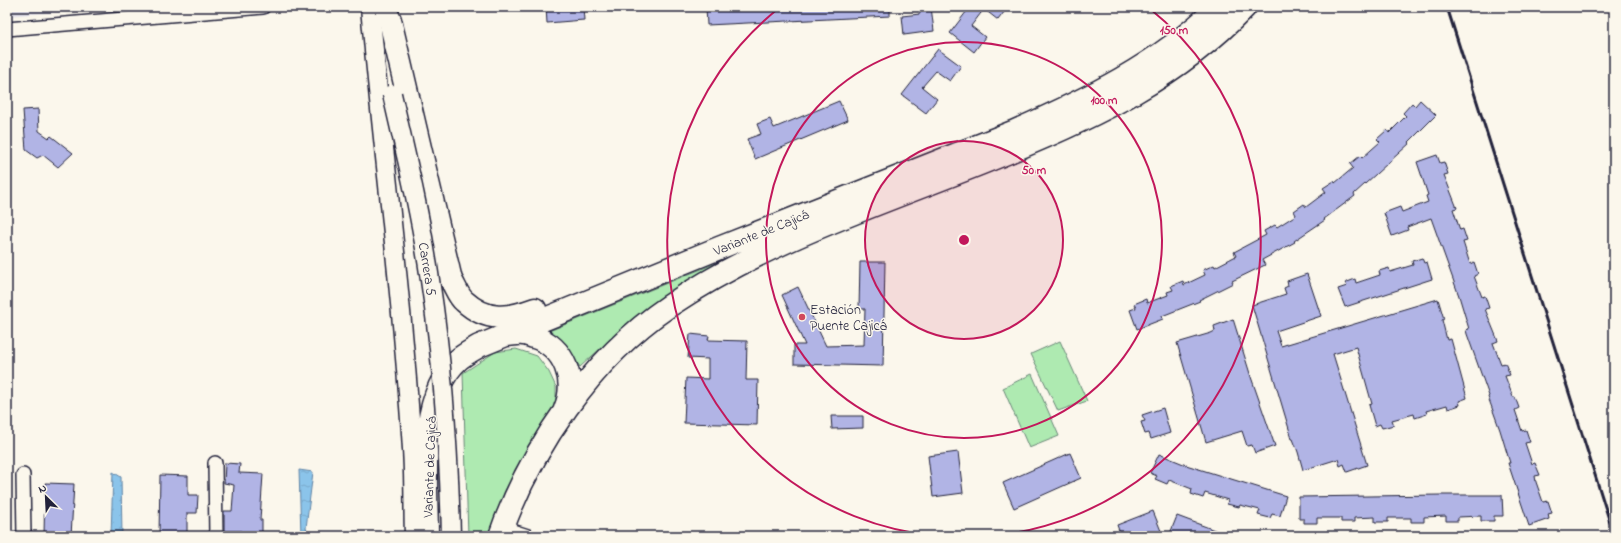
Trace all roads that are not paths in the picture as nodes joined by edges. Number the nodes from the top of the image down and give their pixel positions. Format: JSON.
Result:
{"nodes":[{"id":1,"x":263,"y":7,"type":"edge"},
{"id":2,"x":370,"y":7,"type":"edge"},
{"id":3,"x":374,"y":7,"type":"edge"},
{"id":4,"x":384,"y":7,"type":"edge"},
{"id":5,"x":1218,"y":7,"type":"edge"},
{"id":6,"x":1245,"y":7,"type":"edge"},
{"id":7,"x":7,"y":30,"type":"edge"},
{"id":8,"x":626,"y":286,"type":"junction"},
{"id":9,"x":502,"y":336,"type":"junction"},
{"id":10,"x":561,"y":418,"type":"junction"},
{"id":11,"x":215,"y":463,"type":"dead end"},
{"id":12,"x":24,"y":475,"type":"dead end"},
{"id":13,"x":502,"y":532,"type":"edge"},
{"id":14,"x":24,"y":536,"type":"edge"},
{"id":15,"x":216,"y":536,"type":"edge"},
{"id":16,"x":414,"y":536,"type":"edge"},
{"id":17,"x":427,"y":536,"type":"edge"},
{"id":18,"x":451,"y":536,"type":"edge"},
{"id":19,"x":528,"y":536,"type":"edge"}],
"edges":[{"from":1,"to":7,"type":"street"},
{"from":2,"to":16,"type":"main road"},
{"from":3,"to":18,"type":"main road","name":"Carrera 5","bridge":true},
{"from":4,"to":8,"type":"highway"},
{"from":5,"to":8,"type":"highway","name":"Variante de Cajicá"},
{"from":6,"to":10,"type":"highway","name":"Variante de Cajicá"},
{"from":8,"to":9,"type":"highway","name":"Variante de Cajicá"},
{"from":9,"to":10,"type":"highway"},
{"from":9,"to":17,"type":"highway","name":"Variante de Cajicá"},
{"from":10,"to":13,"type":"highway","name":"Variante de Cajicá"},
{"from":11,"to":15,"type":"street"},
{"from":12,"to":14,"type":"street"},
{"from":13,"to":19,"type":"street"}]}
